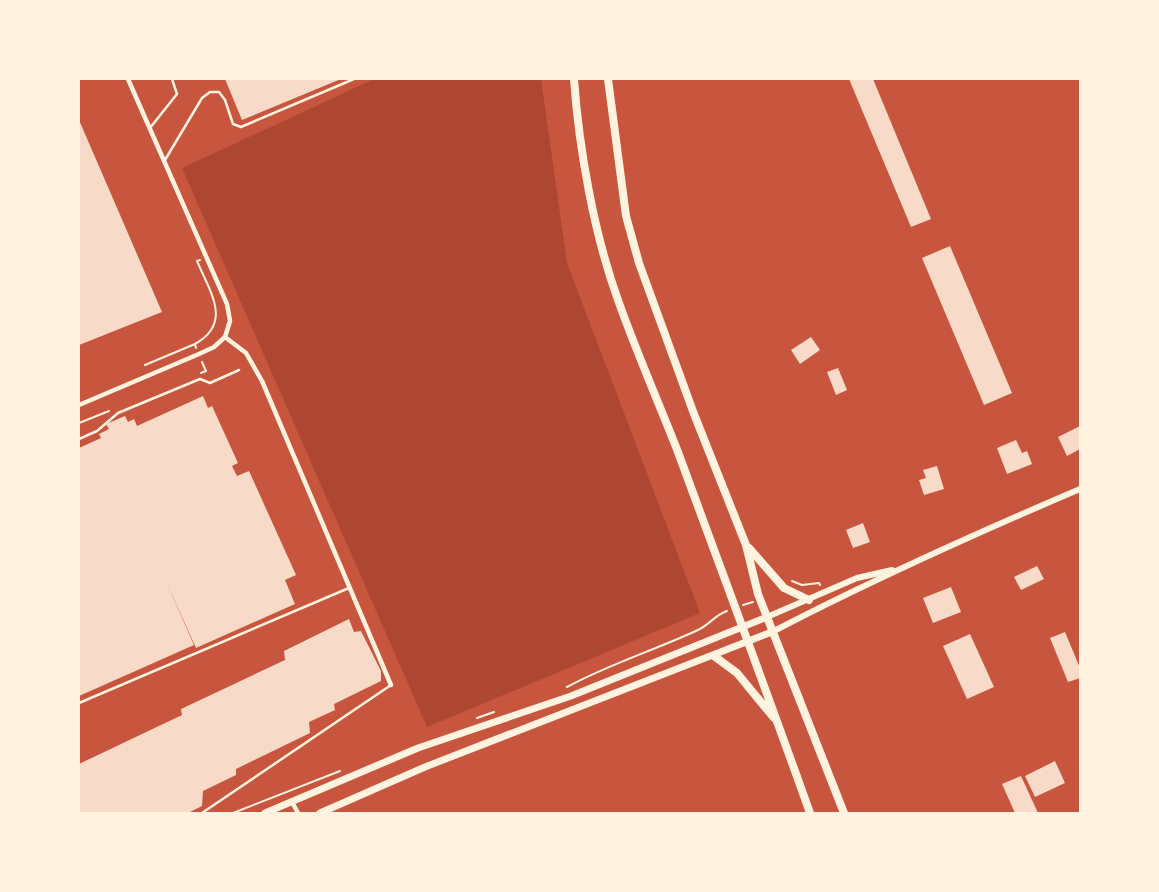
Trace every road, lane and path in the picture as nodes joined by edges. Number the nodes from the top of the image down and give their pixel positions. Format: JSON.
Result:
{"nodes":[{"id":1,"x":128,"y":79,"type":"edge"},
{"id":2,"x":172,"y":79,"type":"edge"},
{"id":3,"x":354,"y":79,"type":"edge"},
{"id":4,"x":574,"y":79,"type":"edge"},
{"id":5,"x":608,"y":79,"type":"edge"},
{"id":6,"x":150,"y":128,"type":"junction"},
{"id":7,"x":164,"y":162,"type":"junction"},
{"id":8,"x":206,"y":257,"type":"junction"},
{"id":9,"x":225,"y":337,"type":"junction"},
{"id":10,"x":195,"y":344,"type":"junction"},
{"id":11,"x":199,"y":354,"type":"junction"},
{"id":12,"x":145,"y":365,"type":"dead end"},
{"id":13,"x":239,"y":370,"type":"dead end"},
{"id":14,"x":197,"y":375,"type":"dead end"},
{"id":15,"x":79,"y":405,"type":"edge"},
{"id":16,"x":115,"y":408,"type":"dead end"},
{"id":17,"x":79,"y":423,"type":"edge"},
{"id":18,"x":79,"y":439,"type":"edge"},
{"id":19,"x":1080,"y":489,"type":"edge"},
{"id":20,"x":746,"y":545,"type":"junction"},
{"id":21,"x":900,"y":568,"type":"junction"},
{"id":22,"x":790,"y":580,"type":"dead end"},
{"id":23,"x":350,"y":587,"type":"junction"},
{"id":24,"x":824,"y":594,"type":"junction"},
{"id":25,"x":760,"y":599,"type":"junction"},
{"id":26,"x":809,"y":600,"type":"junction"},
{"id":27,"x":735,"y":608,"type":"junction"},
{"id":28,"x":767,"y":617,"type":"junction"},
{"id":29,"x":742,"y":626,"type":"junction"},
{"id":30,"x":774,"y":631,"type":"junction"},
{"id":31,"x":748,"y":643,"type":"junction"},
{"id":32,"x":714,"y":656,"type":"junction"},
{"id":33,"x":391,"y":685,"type":"joint"},
{"id":34,"x":567,"y":688,"type":"dead end"},
{"id":35,"x":79,"y":703,"type":"edge"},
{"id":36,"x":496,"y":711,"type":"dead end"},
{"id":37,"x":469,"y":720,"type":"dead end"},
{"id":38,"x":778,"y":724,"type":"junction"},
{"id":39,"x":341,"y":770,"type":"dead end"},
{"id":40,"x":292,"y":802,"type":"junction"},
{"id":41,"x":202,"y":813,"type":"edge"},
{"id":42,"x":233,"y":813,"type":"edge"},
{"id":43,"x":265,"y":813,"type":"edge"},
{"id":44,"x":298,"y":813,"type":"edge"},
{"id":45,"x":320,"y":813,"type":"edge"},
{"id":46,"x":810,"y":813,"type":"edge"},
{"id":47,"x":844,"y":813,"type":"edge"}],
"edges":[{"from":1,"to":6,"type":"street"},
{"from":2,"to":6,"type":"lane"},
{"from":3,"to":7,"type":"lane"},
{"from":4,"to":27,"type":"highway"},
{"from":5,"to":20,"type":"highway"},
{"from":6,"to":7,"type":"street"},
{"from":7,"to":8,"type":"street"},
{"from":8,"to":9,"type":"street"},
{"from":8,"to":10,"type":"path"},
{"from":9,"to":11,"type":"street"},
{"from":9,"to":23,"type":"street"},
{"from":10,"to":11,"type":"path"},
{"from":10,"to":12,"type":"path"},
{"from":11,"to":14,"type":"path"},
{"from":11,"to":15,"type":"street"},
{"from":13,"to":18,"type":"lane"},
{"from":16,"to":17,"type":"path"},
{"from":19,"to":21,"type":"main road"},
{"from":20,"to":25,"type":"highway"},
{"from":20,"to":26,"type":"highway"},
{"from":21,"to":24,"type":"main road"},
{"from":21,"to":30,"type":"main road"},
{"from":22,"to":24,"type":"path"},
{"from":23,"to":33,"type":"street"},
{"from":23,"to":35,"type":"lane"},
{"from":24,"to":26,"type":"main road"},
{"from":25,"to":27,"type":"path"},
{"from":25,"to":28,"type":"highway"},
{"from":26,"to":28,"type":"main road"},
{"from":27,"to":29,"type":"highway"},
{"from":27,"to":34,"type":"path"},
{"from":28,"to":29,"type":"main road"},
{"from":28,"to":30,"type":"highway"},
{"from":29,"to":31,"type":"highway"},
{"from":29,"to":40,"type":"main road"},
{"from":30,"to":31,"type":"main road"},
{"from":30,"to":47,"type":"highway"},
{"from":31,"to":32,"type":"main road"},
{"from":31,"to":38,"type":"highway"},
{"from":32,"to":38,"type":"highway"},
{"from":32,"to":45,"type":"main road"},
{"from":33,"to":41,"type":"lane"},
{"from":36,"to":37,"type":"path"},
{"from":38,"to":46,"type":"highway"},
{"from":39,"to":42,"type":"path"},
{"from":40,"to":43,"type":"main road"},
{"from":40,"to":44,"type":"street"}]}
